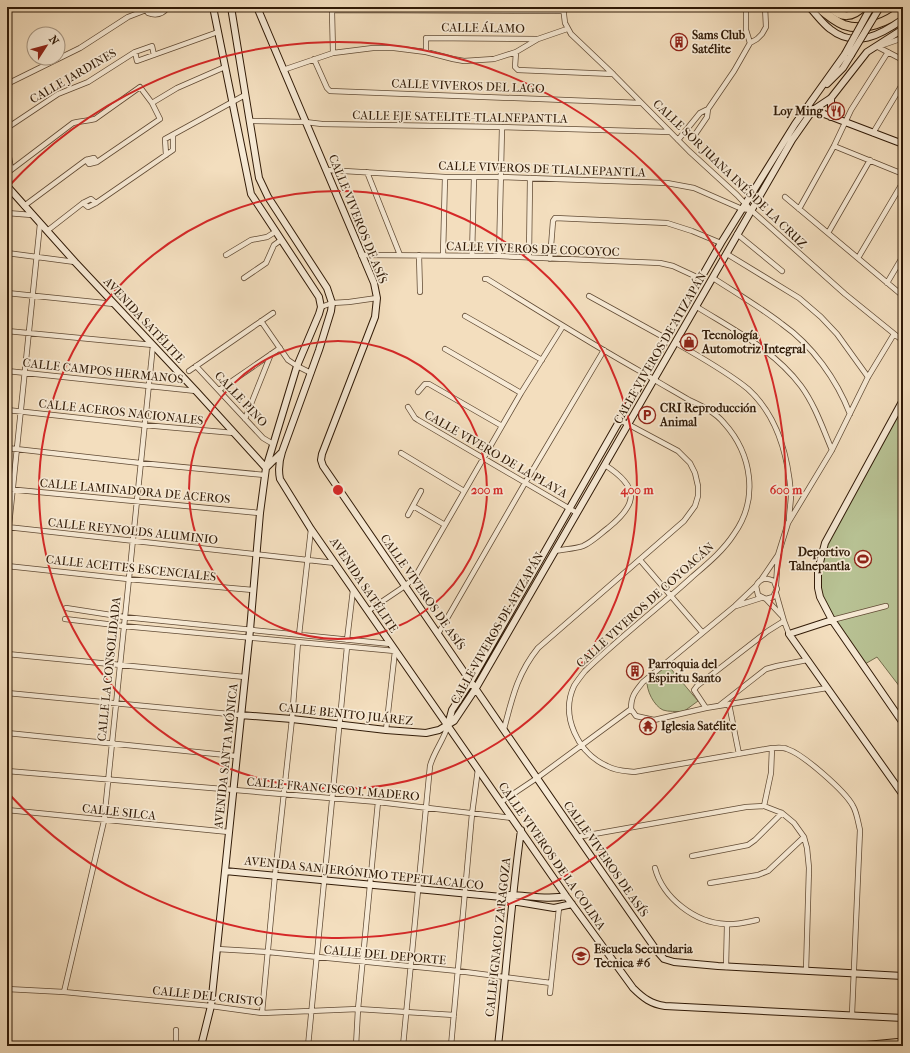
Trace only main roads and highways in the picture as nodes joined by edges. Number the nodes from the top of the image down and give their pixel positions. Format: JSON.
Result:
{"nodes":[{"id":1,"x":818,"y":7,"type":"edge"},
{"id":2,"x":830,"y":7,"type":"edge"},
{"id":3,"x":863,"y":7,"type":"edge"},
{"id":4,"x":903,"y":9,"type":"edge"},
{"id":5,"x":903,"y":1042,"type":"edge"},
{"id":6,"x":861,"y":1046,"type":"edge"}],
"edges":[{"from":1,"to":4,"type":"highway"},
{"from":2,"to":3,"type":"main road"},
{"from":5,"to":6,"type":"main road"}]}
